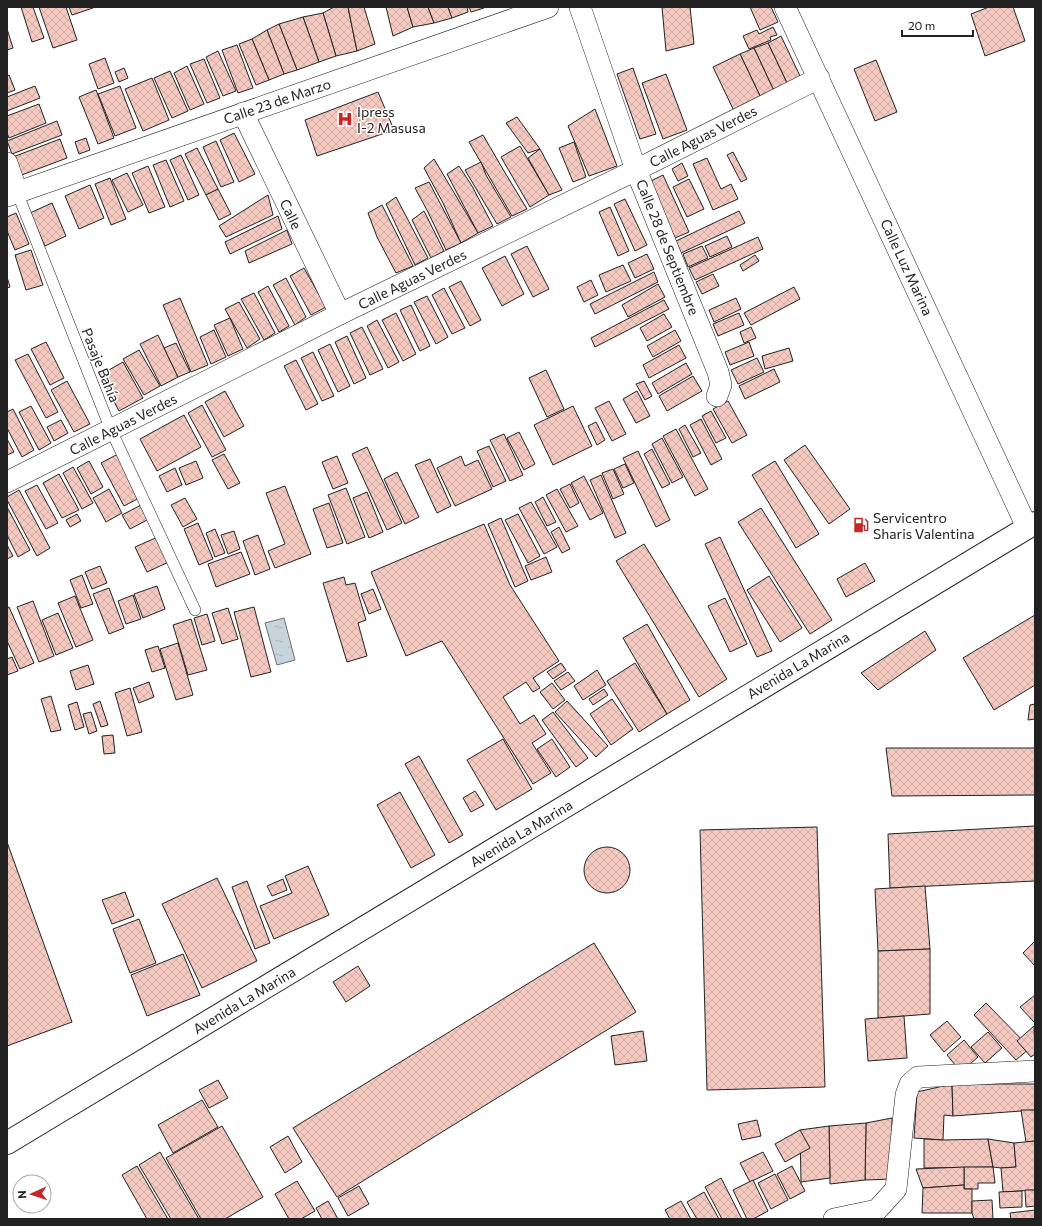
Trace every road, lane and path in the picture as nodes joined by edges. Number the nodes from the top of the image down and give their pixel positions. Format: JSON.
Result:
{"nodes":[{"id":1,"x":548,"y":7,"type":"edge"},
{"id":2,"x":580,"y":7,"type":"edge"},
{"id":3,"x":785,"y":7,"type":"edge"},
{"id":4,"x":819,"y":78,"type":"junction"},
{"id":5,"x":243,"y":113,"type":"junction"},
{"id":6,"x":7,"y":163,"type":"edge"},
{"id":7,"x":636,"y":170,"type":"junction"},
{"id":8,"x":12,"y":194,"type":"edge"},
{"id":9,"x":340,"y":314,"type":"junction"},
{"id":10,"x":717,"y":396,"type":"dead end"},
{"id":11,"x":111,"y":430,"type":"junction"},
{"id":12,"x":7,"y":482,"type":"edge"},
{"id":13,"x":1031,"y":525,"type":"edge"},
{"id":14,"x":195,"y":610,"type":"dead end"},
{"id":15,"x":1035,"y":1071,"type":"edge"},
{"id":16,"x":7,"y":1143,"type":"edge"},
{"id":17,"x":834,"y":1219,"type":"edge"}],
"edges":[{"from":1,"to":5,"type":"street","name":"Calle 23 de Marzo"},
{"from":2,"to":7,"type":"street","name":"Calle 28 de Septiembre"},
{"from":3,"to":4,"type":"street","name":"Calle Luz Marina"},
{"from":4,"to":7,"type":"street","name":"Calle Aguas Verdes"},
{"from":4,"to":13,"type":"street","name":"Calle Luz Marina"},
{"from":5,"to":8,"type":"street","name":"Calle 23 de Marzo"},
{"from":5,"to":9,"type":"street","name":"Calle"},
{"from":6,"to":8,"type":"street"},
{"from":7,"to":9,"type":"street","name":"Calle Aguas Verdes"},
{"from":7,"to":10,"type":"street","name":"Calle 28 de Septiembre"},
{"from":8,"to":11,"type":"lane","name":"Pasaje Bahía"},
{"from":9,"to":11,"type":"street","name":"Calle Aguas Verdes"},
{"from":11,"to":12,"type":"street","name":"Calle Aguas Verdes"},
{"from":11,"to":14,"type":"lane","name":"Pasaje Bahía"},
{"from":13,"to":16,"type":"main road","name":"Avenida La Marina"},
{"from":15,"to":17,"type":"street"}]}
